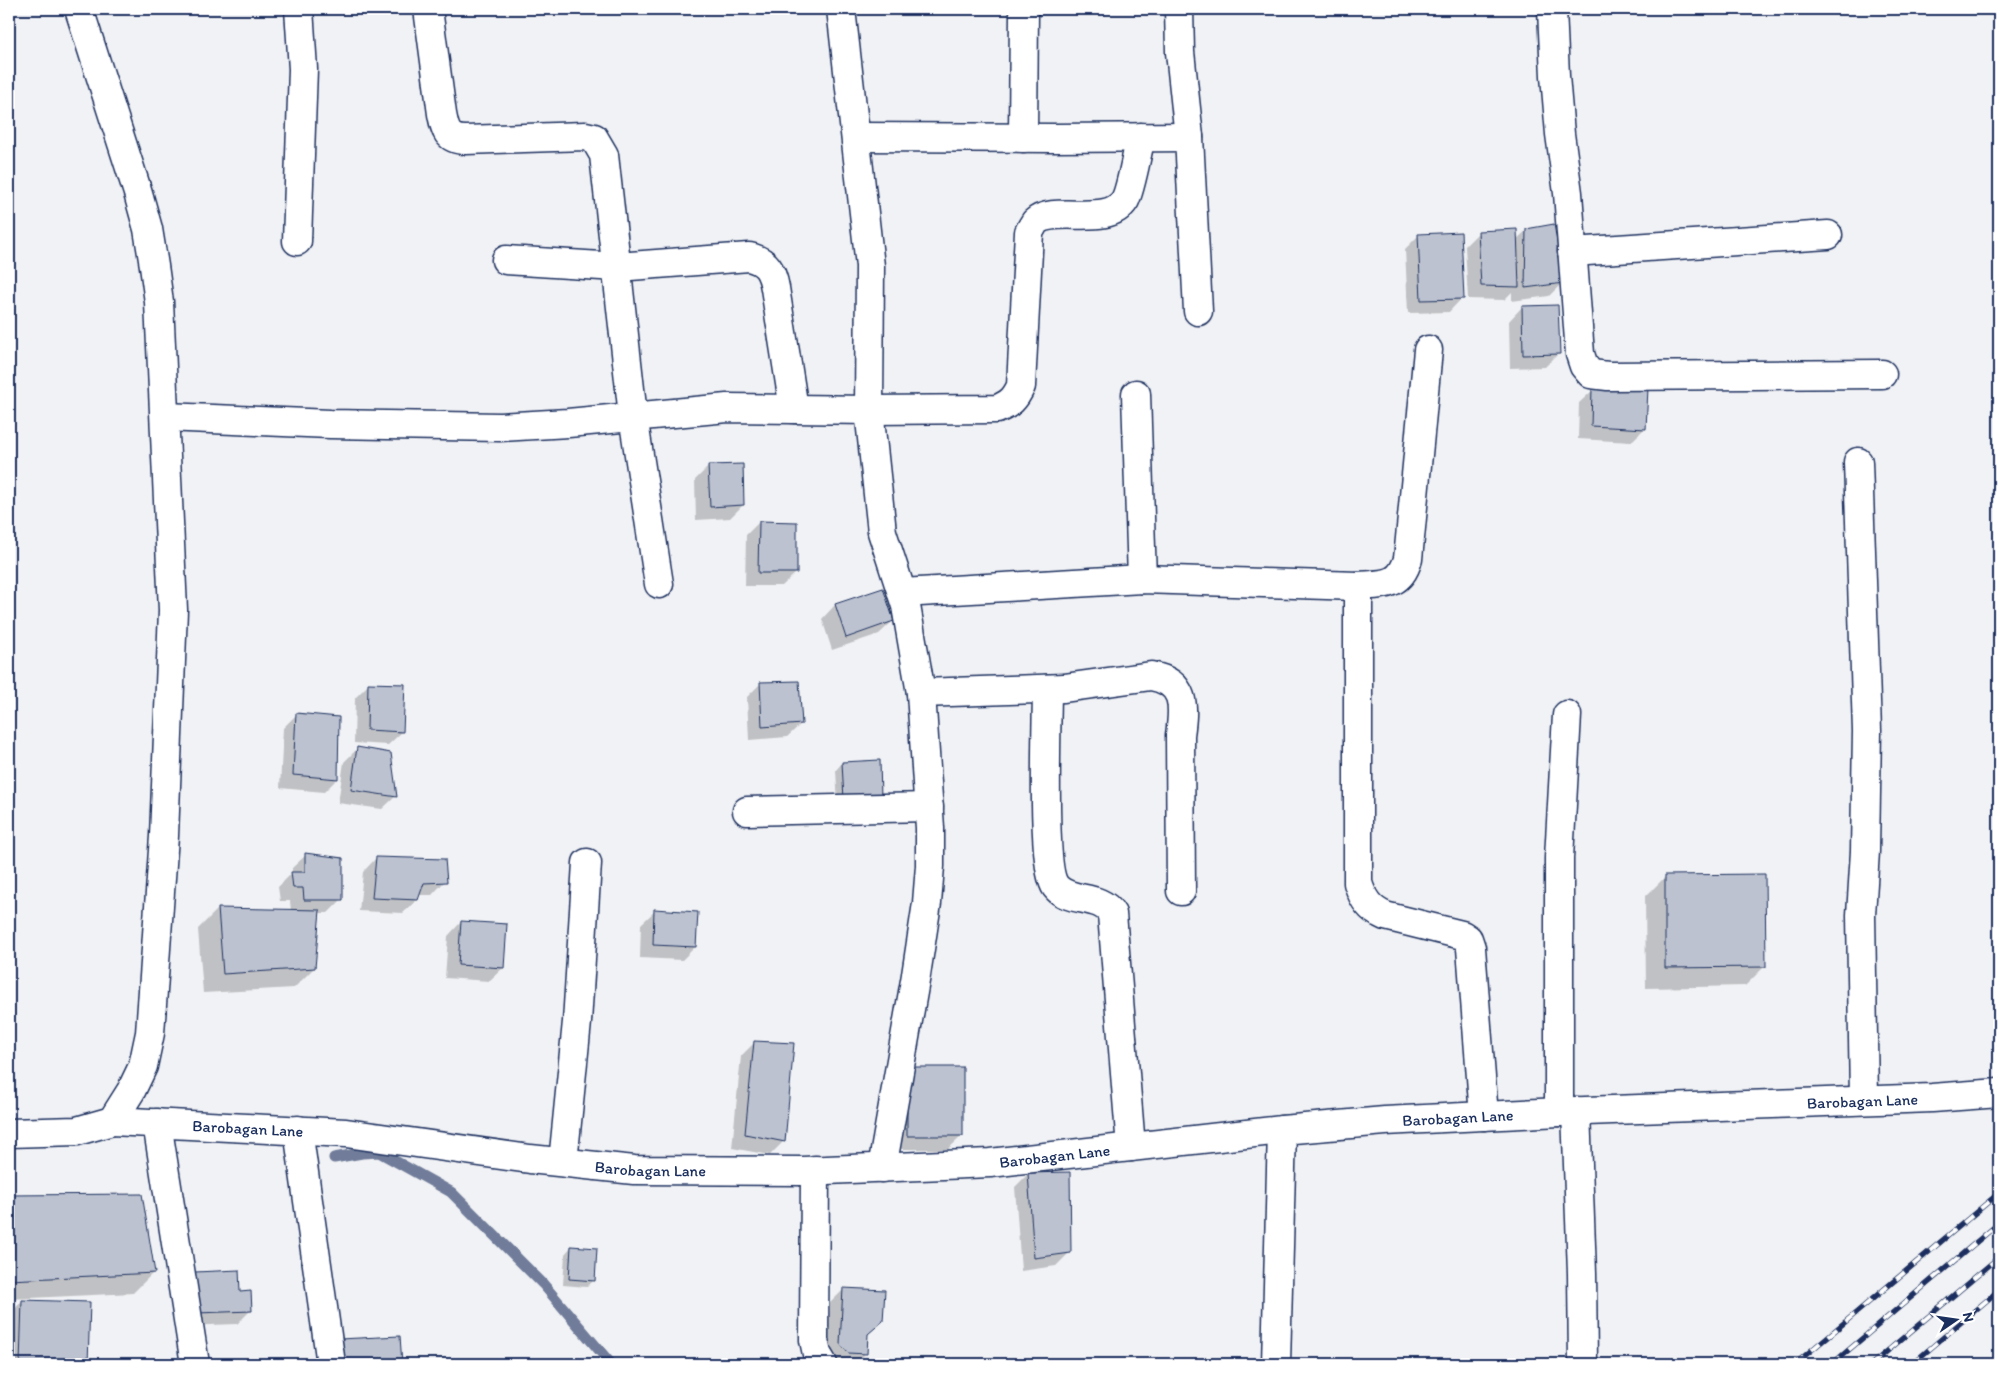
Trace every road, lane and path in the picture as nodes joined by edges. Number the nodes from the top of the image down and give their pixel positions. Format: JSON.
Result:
{"nodes":[{"id":1,"x":79,"y":9,"type":"edge"},
{"id":2,"x":299,"y":9,"type":"edge"},
{"id":3,"x":428,"y":9,"type":"edge"},
{"id":4,"x":841,"y":9,"type":"edge"},
{"id":5,"x":1024,"y":9,"type":"edge"},
{"id":6,"x":1179,"y":9,"type":"edge"},
{"id":7,"x":1552,"y":9,"type":"edge"},
{"id":8,"x":856,"y":137,"type":"junction"},
{"id":9,"x":1141,"y":137,"type":"junction"},
{"id":10,"x":1189,"y":137,"type":"junction"},
{"id":11,"x":1023,"y":138,"type":"junction"},
{"id":12,"x":1828,"y":235,"type":"dead end"},
{"id":13,"x":297,"y":240,"type":"dead end"},
{"id":14,"x":1572,"y":252,"type":"junction"},
{"id":15,"x":506,"y":260,"type":"dead end"},
{"id":16,"x":617,"y":267,"type":"junction"},
{"id":17,"x":1198,"y":310,"type":"dead end"},
{"id":18,"x":1428,"y":350,"type":"dead end"},
{"id":19,"x":1882,"y":374,"type":"dead end"},
{"id":20,"x":1136,"y":394,"type":"dead end"},
{"id":21,"x":794,"y":409,"type":"junction"},
{"id":22,"x":869,"y":410,"type":"junction"},
{"id":23,"x":633,"y":416,"type":"junction"},
{"id":24,"x":164,"y":418,"type":"junction"},
{"id":25,"x":1858,"y":462,"type":"dead end"},
{"id":26,"x":1142,"y":580,"type":"junction"},
{"id":27,"x":659,"y":584,"type":"dead end"},
{"id":28,"x":1358,"y":586,"type":"junction"},
{"id":29,"x":902,"y":593,"type":"junction"},
{"id":30,"x":1047,"y":689,"type":"junction"},
{"id":31,"x":921,"y":693,"type":"junction"},
{"id":32,"x":1567,"y":715,"type":"dead end"},
{"id":33,"x":929,"y":807,"type":"junction"},
{"id":34,"x":747,"y":811,"type":"dead end"},
{"id":35,"x":587,"y":863,"type":"dead end"},
{"id":36,"x":1180,"y":892,"type":"dead end"},
{"id":37,"x":1999,"y":1093,"type":"edge"},
{"id":38,"x":1864,"y":1100,"type":"junction"},
{"id":39,"x":1567,"y":1112,"type":"junction"},
{"id":40,"x":1484,"y":1116,"type":"junction"},
{"id":41,"x":112,"y":1121,"type":"junction"},
{"id":42,"x":157,"y":1123,"type":"junction"},
{"id":43,"x":298,"y":1130,"type":"junction"},
{"id":44,"x":1282,"y":1130,"type":"junction"},
{"id":45,"x":9,"y":1133,"type":"edge"},
{"id":46,"x":1131,"y":1147,"type":"junction"},
{"id":47,"x":563,"y":1162,"type":"junction"},
{"id":48,"x":882,"y":1168,"type":"junction"},
{"id":49,"x":815,"y":1170,"type":"junction"},
{"id":50,"x":195,"y":1364,"type":"edge"},
{"id":51,"x":331,"y":1364,"type":"edge"},
{"id":52,"x":824,"y":1364,"type":"edge"},
{"id":53,"x":1276,"y":1364,"type":"edge"},
{"id":54,"x":1584,"y":1364,"type":"edge"}],
"edges":[{"from":1,"to":24,"type":"street"},
{"from":2,"to":13,"type":"street"},
{"from":3,"to":16,"type":"street"},
{"from":4,"to":8,"type":"street"},
{"from":5,"to":11,"type":"street"},
{"from":6,"to":10,"type":"street"},
{"from":7,"to":14,"type":"street"},
{"from":8,"to":11,"type":"street"},
{"from":8,"to":22,"type":"street"},
{"from":9,"to":10,"type":"street"},
{"from":9,"to":11,"type":"street"},
{"from":9,"to":22,"type":"street"},
{"from":10,"to":17,"type":"street"},
{"from":12,"to":14,"type":"street"},
{"from":14,"to":19,"type":"street"},
{"from":15,"to":16,"type":"street"},
{"from":16,"to":21,"type":"street"},
{"from":16,"to":23,"type":"street"},
{"from":18,"to":28,"type":"street"},
{"from":20,"to":26,"type":"street"},
{"from":21,"to":22,"type":"street"},
{"from":21,"to":23,"type":"street"},
{"from":22,"to":29,"type":"street"},
{"from":23,"to":24,"type":"street"},
{"from":23,"to":27,"type":"street"},
{"from":24,"to":41,"type":"street"},
{"from":25,"to":38,"type":"street"},
{"from":26,"to":28,"type":"street"},
{"from":26,"to":29,"type":"street"},
{"from":28,"to":40,"type":"street"},
{"from":29,"to":31,"type":"street"},
{"from":30,"to":31,"type":"street"},
{"from":30,"to":36,"type":"street"},
{"from":30,"to":46,"type":"street"},
{"from":31,"to":33,"type":"street"},
{"from":32,"to":39,"type":"street"},
{"from":33,"to":34,"type":"street"},
{"from":33,"to":48,"type":"street"},
{"from":35,"to":47,"type":"street"},
{"from":37,"to":38,"type":"street","name":"Barobagan Lane"},
{"from":38,"to":39,"type":"street","name":"Barobagan Lane"},
{"from":39,"to":40,"type":"street","name":"Barobagan Lane"},
{"from":39,"to":54,"type":"street"},
{"from":40,"to":44,"type":"street","name":"Barobagan Lane"},
{"from":41,"to":42,"type":"street","name":"Barobagan Lane"},
{"from":41,"to":45,"type":"street","name":"Barobagan Lane"},
{"from":42,"to":43,"type":"street","name":"Barobagan Lane"},
{"from":42,"to":50,"type":"street"},
{"from":43,"to":47,"type":"street","name":"Barobagan Lane"},
{"from":43,"to":51,"type":"street"},
{"from":44,"to":46,"type":"street","name":"Barobagan Lane"},
{"from":44,"to":53,"type":"street"},
{"from":46,"to":48,"type":"street","name":"Barobagan Lane"},
{"from":47,"to":49,"type":"street","name":"Barobagan Lane"},
{"from":48,"to":49,"type":"street","name":"Barobagan Lane"},
{"from":49,"to":52,"type":"street"}]}
